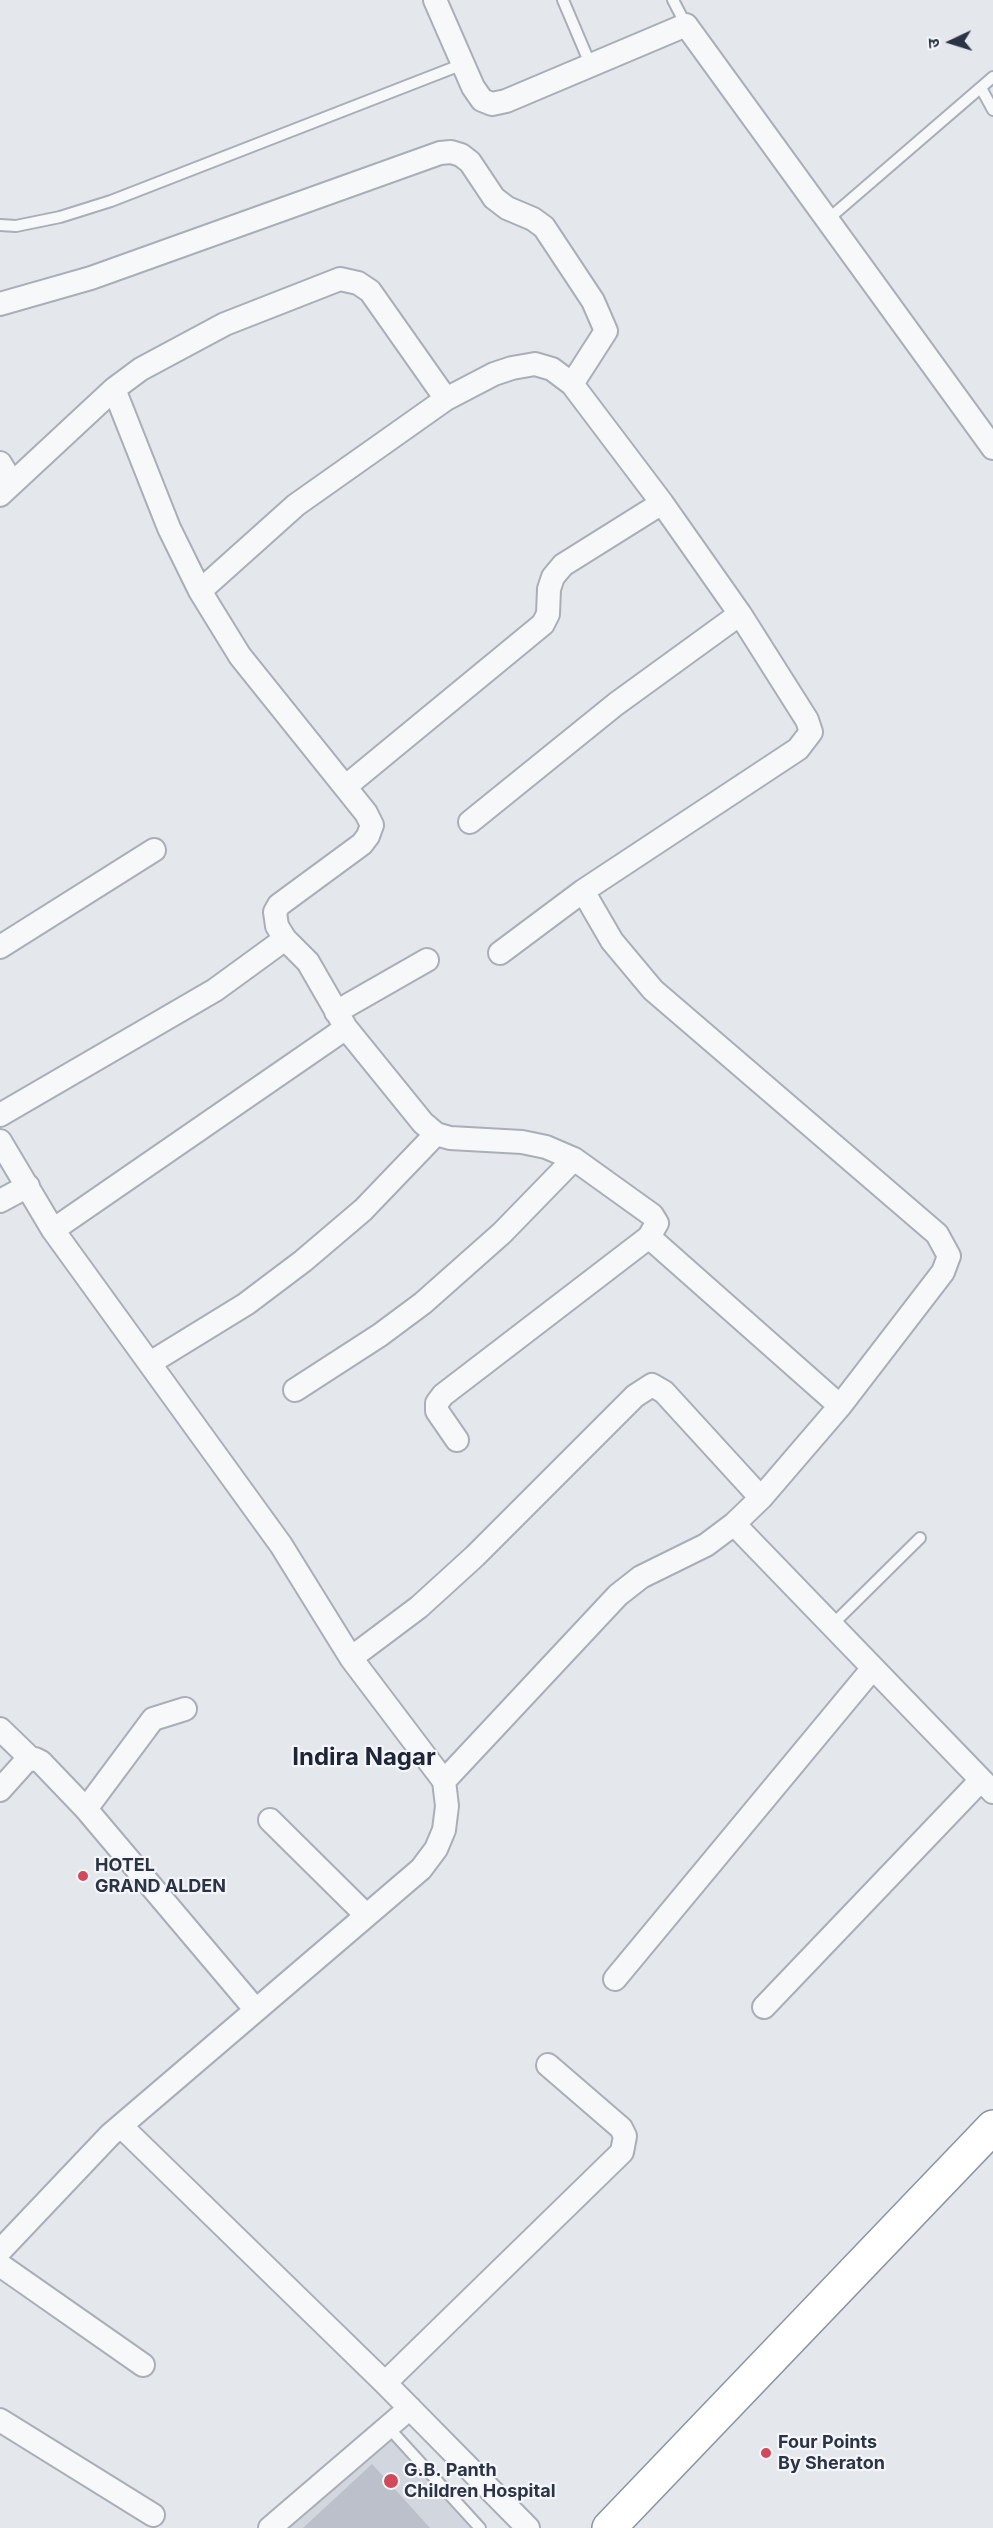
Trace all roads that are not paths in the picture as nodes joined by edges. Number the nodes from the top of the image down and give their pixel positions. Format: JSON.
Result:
{"nodes":[{"id":1,"x":435,"y":0,"type":"edge"},
{"id":2,"x":563,"y":0,"type":"edge"},
{"id":3,"x":674,"y":0,"type":"edge"},
{"id":4,"x":686,"y":25,"type":"junction"},
{"id":5,"x":463,"y":64,"type":"junction"},
{"id":6,"x":591,"y":66,"type":"junction"},
{"id":7,"x":993,"y":77,"type":"edge"},
{"id":8,"x":981,"y":88,"type":"junction"},
{"id":9,"x":993,"y":110,"type":"edge"},
{"id":10,"x":826,"y":222,"type":"junction"},
{"id":11,"x":0,"y":225,"type":"edge"},
{"id":12,"x":0,"y":304,"type":"edge"},
{"id":13,"x":572,"y":384,"type":"junction"},
{"id":14,"x":114,"y":389,"type":"junction"},
{"id":15,"x":446,"y":399,"type":"junction"},
{"id":16,"x":993,"y":448,"type":"edge"},
{"id":17,"x":0,"y":464,"type":"edge"},
{"id":18,"x":6,"y":489,"type":"edge"},
{"id":19,"x":662,"y":503,"type":"junction"},
{"id":20,"x":200,"y":591,"type":"junction"},
{"id":21,"x":740,"y":614,"type":"junction"},
{"id":22,"x":345,"y":788,"type":"junction"},
{"id":23,"x":470,"y":822,"type":"dead end"},
{"id":24,"x":154,"y":850,"type":"dead end"},
{"id":25,"x":583,"y":891,"type":"junction"},
{"id":26,"x":285,"y":939,"type":"junction"},
{"id":27,"x":0,"y":947,"type":"edge"},
{"id":28,"x":500,"y":953,"type":"dead end"},
{"id":29,"x":427,"y":960,"type":"dead end"},
{"id":30,"x":341,"y":1020,"type":"junction"},
{"id":31,"x":0,"y":1115,"type":"edge"},
{"id":32,"x":436,"y":1134,"type":"junction"},
{"id":33,"x":0,"y":1141,"type":"edge"},
{"id":34,"x":574,"y":1159,"type":"junction"},
{"id":35,"x":28,"y":1186,"type":"junction"},
{"id":36,"x":0,"y":1201,"type":"edge"},
{"id":37,"x":53,"y":1230,"type":"junction"},
{"id":38,"x":649,"y":1237,"type":"junction"},
{"id":39,"x":150,"y":1363,"type":"junction"},
{"id":40,"x":295,"y":1390,"type":"dead end"},
{"id":41,"x":840,"y":1406,"type":"junction"},
{"id":42,"x":457,"y":1440,"type":"dead end"},
{"id":43,"x":761,"y":1498,"type":"junction"},
{"id":44,"x":734,"y":1524,"type":"junction"},
{"id":45,"x":920,"y":1538,"type":"dead end"},
{"id":46,"x":832,"y":1625,"type":"junction"},
{"id":47,"x":351,"y":1658,"type":"junction"},
{"id":48,"x":873,"y":1668,"type":"junction"},
{"id":49,"x":185,"y":1709,"type":"dead end"},
{"id":50,"x":0,"y":1729,"type":"edge"},
{"id":51,"x":30,"y":1758,"type":"junction"},
{"id":52,"x":444,"y":1780,"type":"junction"},
{"id":53,"x":987,"y":1786,"type":"edge"},
{"id":54,"x":0,"y":1790,"type":"edge"},
{"id":55,"x":86,"y":1809,"type":"junction"},
{"id":56,"x":270,"y":1820,"type":"dead end"},
{"id":57,"x":366,"y":1915,"type":"junction"},
{"id":58,"x":615,"y":1979,"type":"dead end"},
{"id":59,"x":765,"y":2007,"type":"dead end"},
{"id":60,"x":255,"y":2009,"type":"junction"},
{"id":61,"x":548,"y":2065,"type":"dead end"},
{"id":62,"x":121,"y":2126,"type":"junction"},
{"id":63,"x":993,"y":2127,"type":"edge"},
{"id":64,"x":993,"y":2154,"type":"edge"},
{"id":65,"x":3,"y":2241,"type":"edge"},
{"id":66,"x":0,"y":2265,"type":"edge"},
{"id":67,"x":143,"y":2365,"type":"dead end"},
{"id":68,"x":385,"y":2383,"type":"junction"},
{"id":69,"x":410,"y":2408,"type":"junction"},
{"id":70,"x":0,"y":2421,"type":"edge"},
{"id":71,"x":388,"y":2427,"type":"junction"},
{"id":72,"x":153,"y":2516,"type":"dead end"},
{"id":73,"x":270,"y":2528,"type":"edge"},
{"id":74,"x":480,"y":2528,"type":"edge"},
{"id":75,"x":528,"y":2528,"type":"edge"},
{"id":76,"x":609,"y":2528,"type":"edge"},
{"id":77,"x":631,"y":2528,"type":"edge"}],
"edges":[{"from":1,"to":5,"type":"street"},
{"from":2,"to":6,"type":"lane"},
{"from":3,"to":4,"type":"lane"},
{"from":4,"to":6,"type":"street"},
{"from":4,"to":10,"type":"street"},
{"from":5,"to":6,"type":"street"},
{"from":5,"to":11,"type":"lane"},
{"from":7,"to":8,"type":"lane"},
{"from":8,"to":9,"type":"lane"},
{"from":8,"to":10,"type":"lane"},
{"from":10,"to":16,"type":"street"},
{"from":12,"to":13,"type":"street"},
{"from":13,"to":15,"type":"street"},
{"from":13,"to":19,"type":"street"},
{"from":14,"to":15,"type":"street"},
{"from":14,"to":18,"type":"street"},
{"from":14,"to":20,"type":"street"},
{"from":15,"to":20,"type":"street"},
{"from":17,"to":18,"type":"street"},
{"from":19,"to":21,"type":"street"},
{"from":19,"to":22,"type":"street"},
{"from":20,"to":22,"type":"street"},
{"from":21,"to":23,"type":"street"},
{"from":21,"to":25,"type":"street"},
{"from":22,"to":26,"type":"street"},
{"from":24,"to":27,"type":"street"},
{"from":25,"to":28,"type":"street"},
{"from":25,"to":41,"type":"street"},
{"from":26,"to":30,"type":"street"},
{"from":26,"to":31,"type":"street"},
{"from":29,"to":30,"type":"street"},
{"from":30,"to":32,"type":"street"},
{"from":30,"to":37,"type":"street"},
{"from":32,"to":34,"type":"street"},
{"from":32,"to":39,"type":"street"},
{"from":33,"to":35,"type":"street"},
{"from":34,"to":38,"type":"street"},
{"from":34,"to":40,"type":"street"},
{"from":35,"to":36,"type":"street"},
{"from":35,"to":37,"type":"street"},
{"from":37,"to":39,"type":"street"},
{"from":38,"to":41,"type":"street"},
{"from":38,"to":42,"type":"street"},
{"from":39,"to":47,"type":"street"},
{"from":41,"to":43,"type":"street"},
{"from":43,"to":44,"type":"street"},
{"from":43,"to":47,"type":"street"},
{"from":44,"to":46,"type":"street"},
{"from":44,"to":52,"type":"street"},
{"from":45,"to":46,"type":"lane"},
{"from":46,"to":48,"type":"street"},
{"from":47,"to":52,"type":"street"},
{"from":48,"to":53,"type":"street"},
{"from":48,"to":58,"type":"street"},
{"from":49,"to":55,"type":"street"},
{"from":50,"to":51,"type":"street"},
{"from":51,"to":54,"type":"street"},
{"from":51,"to":55,"type":"street"},
{"from":52,"to":57,"type":"street"},
{"from":53,"to":59,"type":"street"},
{"from":55,"to":60,"type":"street"},
{"from":56,"to":57,"type":"street"},
{"from":57,"to":60,"type":"street"},
{"from":60,"to":62,"type":"street"},
{"from":61,"to":68,"type":"street"},
{"from":62,"to":65,"type":"street"},
{"from":62,"to":68,"type":"street"},
{"from":63,"to":76,"type":"highway"},
{"from":64,"to":77,"type":"highway"},
{"from":66,"to":67,"type":"street"},
{"from":68,"to":69,"type":"street"},
{"from":69,"to":71,"type":"street"},
{"from":69,"to":75,"type":"street"},
{"from":70,"to":72,"type":"street"},
{"from":71,"to":73,"type":"street"},
{"from":71,"to":74,"type":"lane"}]}
